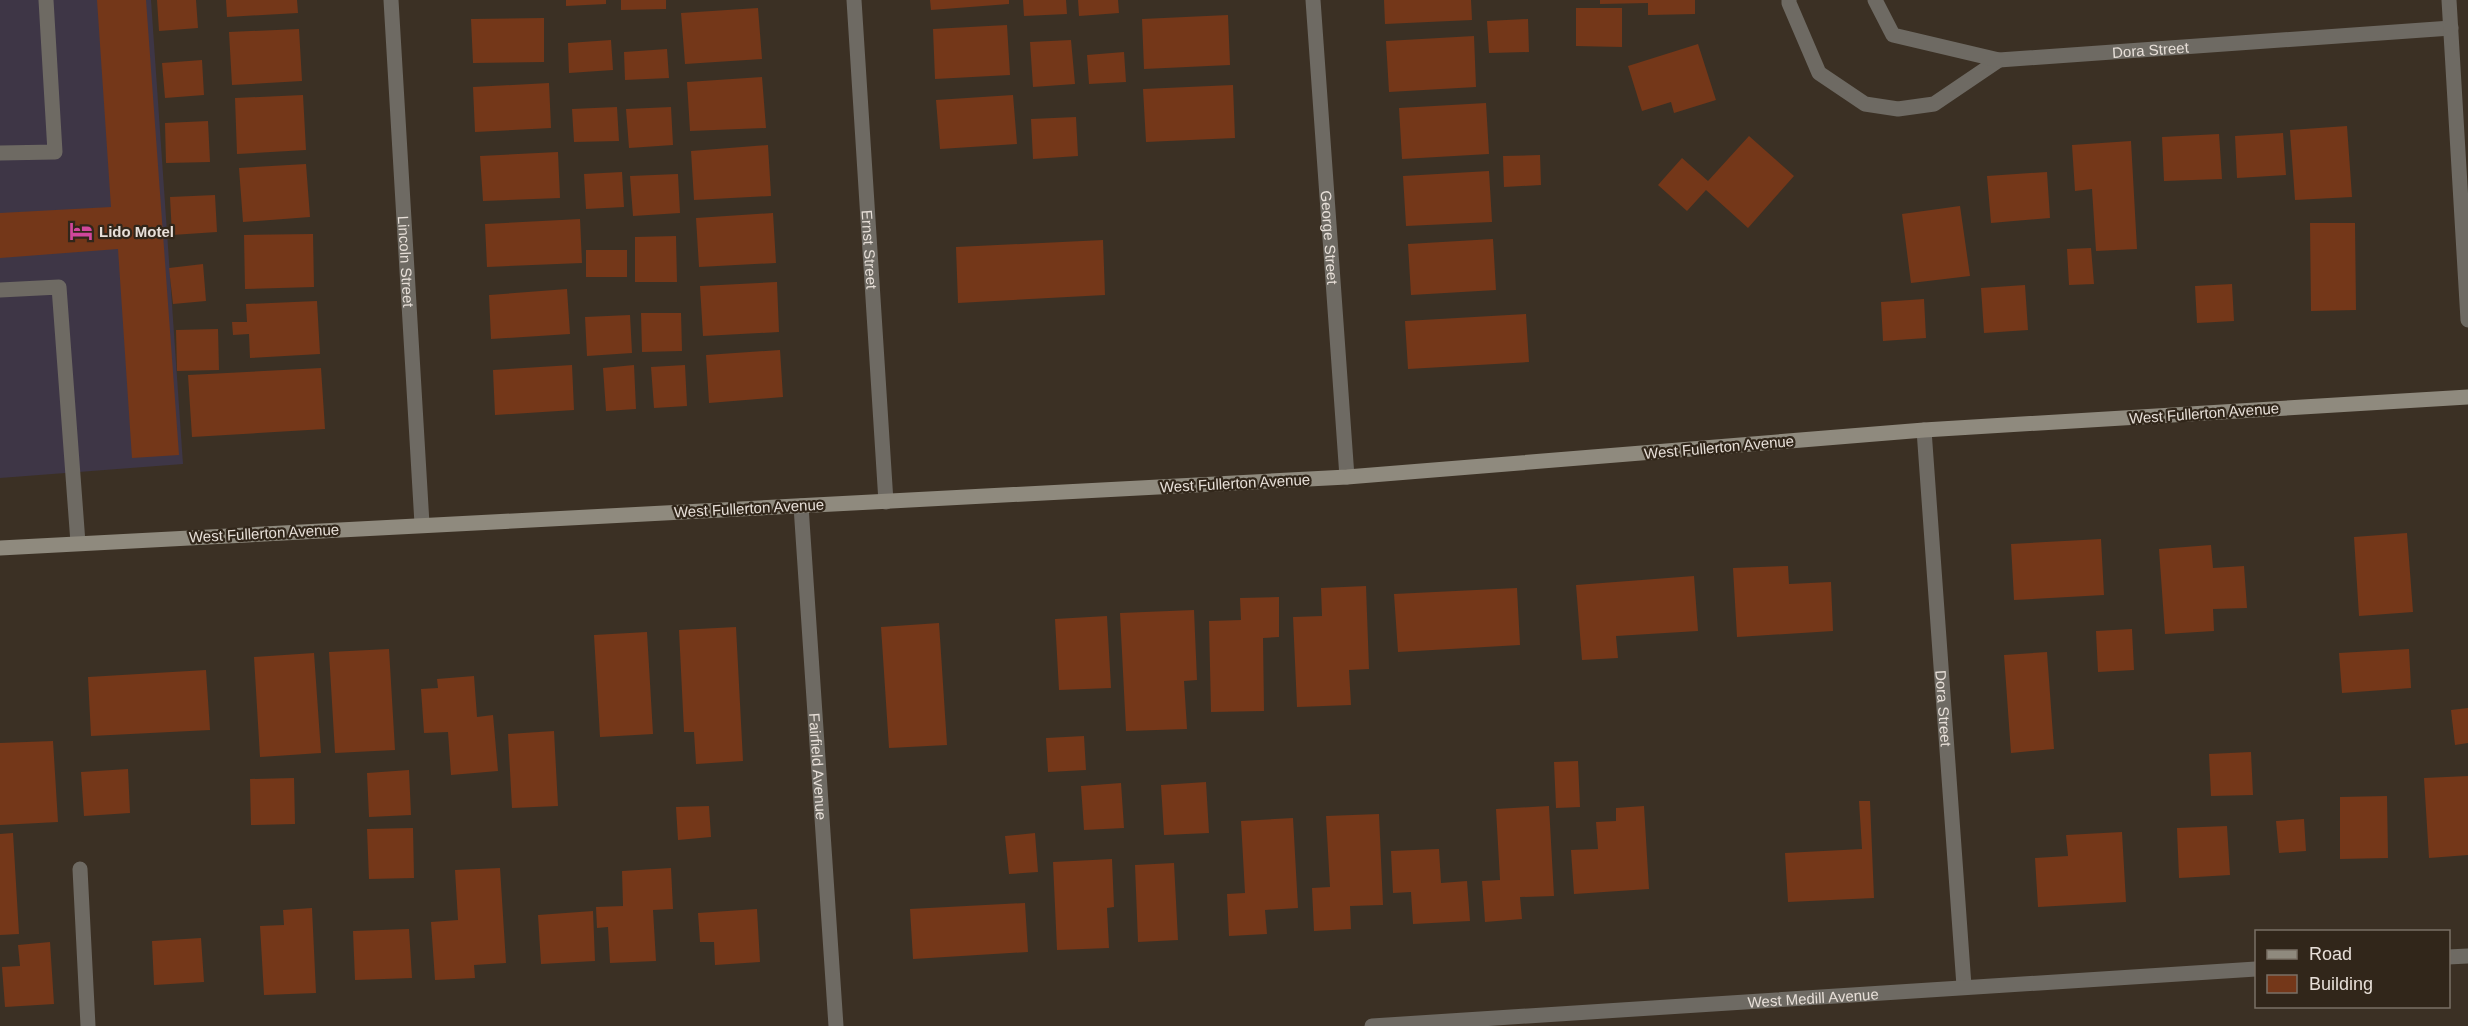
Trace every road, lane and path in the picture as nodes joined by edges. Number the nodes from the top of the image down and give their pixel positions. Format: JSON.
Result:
{"nodes":[{"id":1,"x":46,"y":0,"type":"edge"},
{"id":2,"x":391,"y":0,"type":"edge"},
{"id":3,"x":854,"y":0,"type":"edge"},
{"id":4,"x":1313,"y":0,"type":"edge"},
{"id":5,"x":1789,"y":0,"type":"edge"},
{"id":6,"x":1875,"y":0,"type":"edge"},
{"id":7,"x":2449,"y":0,"type":"edge"},
{"id":8,"x":2451,"y":28,"type":"junction"},
{"id":9,"x":1999,"y":60,"type":"junction"},
{"id":10,"x":0,"y":153,"type":"edge"},
{"id":11,"x":0,"y":290,"type":"edge"},
{"id":12,"x":2468,"y":320,"type":"edge"},
{"id":13,"x":2468,"y":397,"type":"edge"},
{"id":14,"x":1924,"y":430,"type":"junction"},
{"id":15,"x":1347,"y":477,"type":"junction"},
{"id":16,"x":886,"y":501,"type":"junction"},
{"id":17,"x":801,"y":506,"type":"junction"},
{"id":18,"x":422,"y":524,"type":"junction"},
{"id":19,"x":78,"y":543,"type":"junction"},
{"id":20,"x":0,"y":548,"type":"edge"},
{"id":21,"x":80,"y":869,"type":"dead end"},
{"id":22,"x":2468,"y":956,"type":"edge"},
{"id":23,"x":2450,"y":957,"type":"edge"},
{"id":24,"x":2255,"y":969,"type":"edge"},
{"id":25,"x":1964,"y":986,"type":"junction"},
{"id":26,"x":88,"y":1026,"type":"edge"},
{"id":27,"x":836,"y":1026,"type":"edge"},
{"id":28,"x":1372,"y":1026,"type":"edge"}],
"edges":[{"from":1,"to":10,"type":"street"},
{"from":2,"to":18,"type":"street","name":"Lincoln Street"},
{"from":3,"to":16,"type":"street","name":"Ernst Street"},
{"from":4,"to":15,"type":"street","name":"George Street"},
{"from":5,"to":9,"type":"street"},
{"from":6,"to":9,"type":"street","name":"Dora Street"},
{"from":7,"to":8,"type":"street"},
{"from":8,"to":9,"type":"street","name":"Dora Street"},
{"from":8,"to":12,"type":"street"},
{"from":11,"to":19,"type":"street"},
{"from":13,"to":14,"type":"street","name":"West Fullerton Avenue"},
{"from":14,"to":15,"type":"street","name":"West Fullerton Avenue"},
{"from":14,"to":25,"type":"street","name":"Dora Street"},
{"from":15,"to":16,"type":"street","name":"West Fullerton Avenue"},
{"from":16,"to":17,"type":"street","name":"West Fullerton Avenue"},
{"from":17,"to":18,"type":"street","name":"West Fullerton Avenue"},
{"from":17,"to":27,"type":"street","name":"Fairfield Avenue"},
{"from":18,"to":19,"type":"street","name":"West Fullerton Avenue"},
{"from":19,"to":20,"type":"street","name":"West Fullerton Avenue"},
{"from":21,"to":26,"type":"street"},
{"from":22,"to":23,"type":"street"},
{"from":24,"to":25,"type":"street","name":"West Medill Avenue"},
{"from":25,"to":28,"type":"street","name":"West Medill Avenue"}]}
